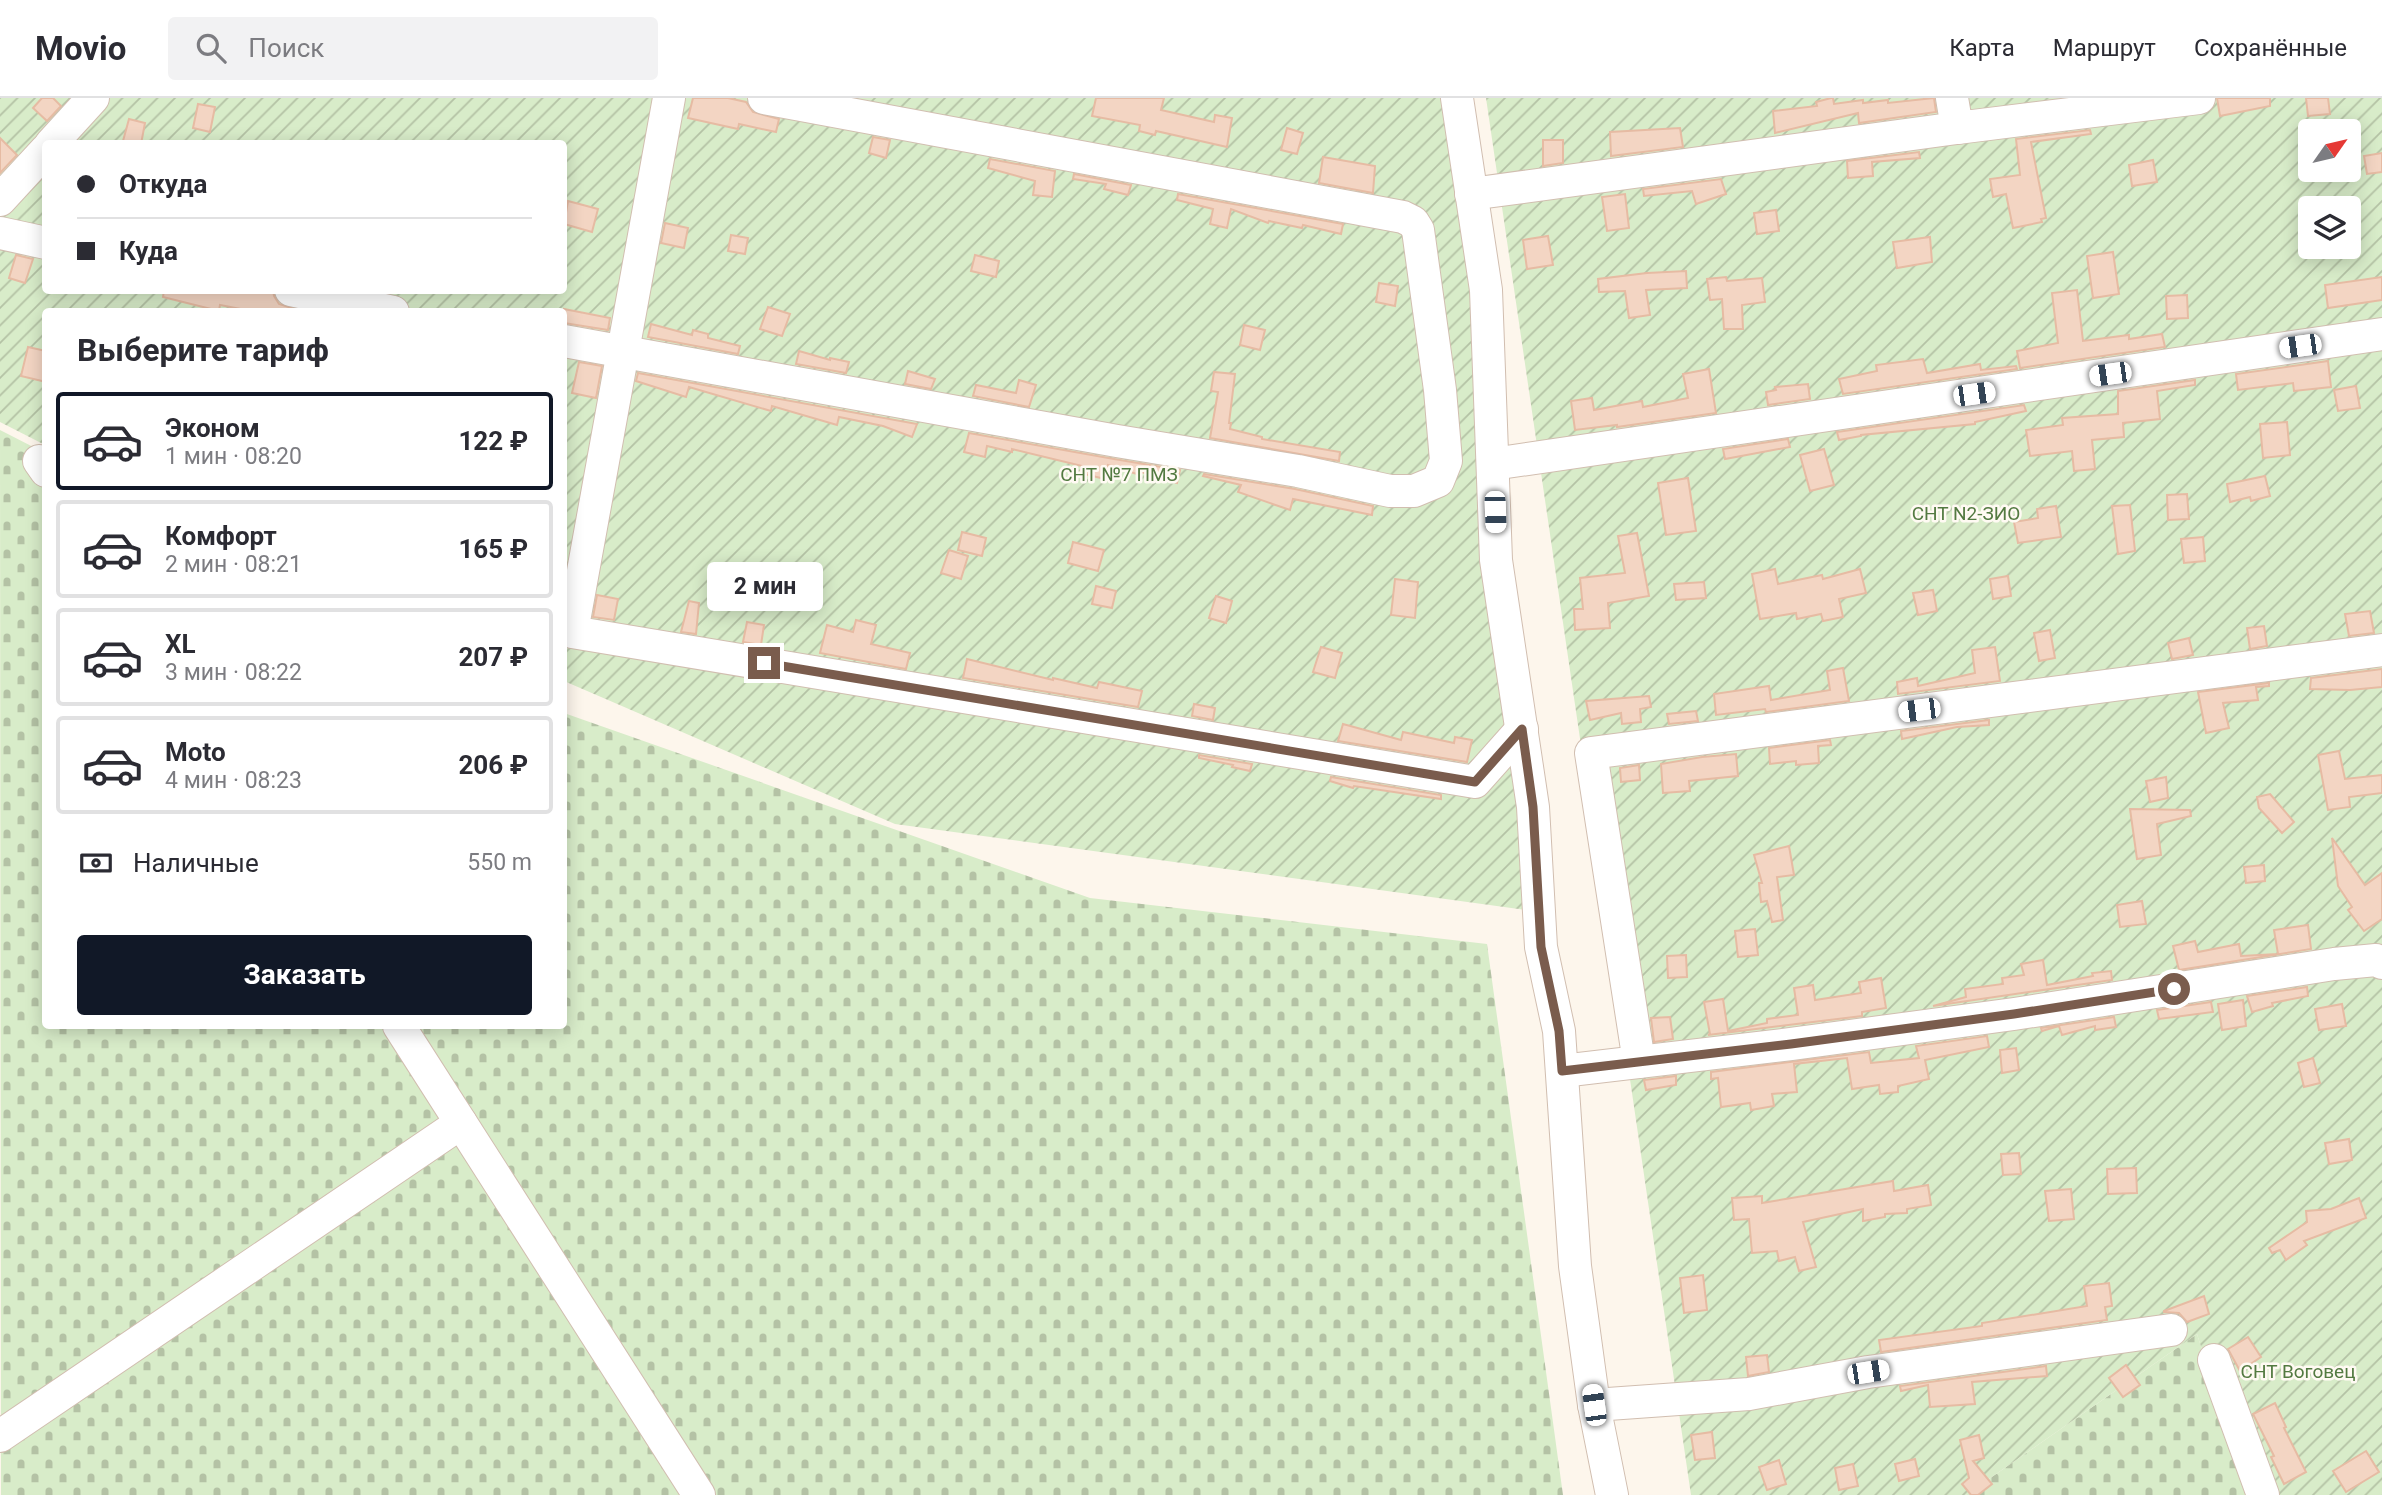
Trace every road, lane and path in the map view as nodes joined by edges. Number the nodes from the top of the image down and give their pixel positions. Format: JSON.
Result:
{"nodes":[{"id":1,"x":93,"y":98,"type":"edge"},
{"id":2,"x":669,"y":98,"type":"edge"},
{"id":3,"x":764,"y":98,"type":"edge"},
{"id":4,"x":1457,"y":98,"type":"edge"},
{"id":5,"x":2199,"y":98,"type":"edge"},
{"id":6,"x":1954,"y":113,"type":"edge"},
{"id":7,"x":55,"y":140,"type":"edge"},
{"id":8,"x":42,"y":154,"type":"edge"},
{"id":9,"x":1471,"y":194,"type":"junction"},
{"id":10,"x":0,"y":200,"type":"edge"},
{"id":11,"x":0,"y":233,"type":"edge"},
{"id":12,"x":42,"y":242,"type":"edge"},
{"id":13,"x":310,"y":294,"type":"edge"},
{"id":14,"x":374,"y":308,"type":"edge"},
{"id":15,"x":2382,"y":334,"type":"edge"},
{"id":16,"x":567,"y":342,"type":"edge"},
{"id":17,"x":624,"y":351,"type":"junction"},
{"id":18,"x":1493,"y":464,"type":"junction"},
{"id":19,"x":2382,"y":650,"type":"edge"},
{"id":20,"x":1522,"y":729,"type":"junction"},
{"id":21,"x":2382,"y":963,"type":"edge"},
{"id":22,"x":401,"y":1029,"type":"edge"},
{"id":23,"x":1639,"y":1062,"type":"junction"},
{"id":24,"x":1562,"y":1071,"type":"junction"},
{"id":25,"x":461,"y":1123,"type":"junction"},
{"id":26,"x":2171,"y":1330,"type":"dead end"},
{"id":27,"x":2214,"y":1360,"type":"dead end"},
{"id":28,"x":1594,"y":1405,"type":"junction"},
{"id":29,"x":0,"y":1436,"type":"edge"},
{"id":30,"x":699,"y":1495,"type":"edge"},
{"id":31,"x":1612,"y":1495,"type":"edge"},
{"id":32,"x":2263,"y":1495,"type":"edge"}],
"edges":[{"from":1,"to":7,"type":"street"},
{"from":2,"to":17,"type":"street"},
{"from":3,"to":17,"type":"street"},
{"from":4,"to":9,"type":"street"},
{"from":5,"to":6,"type":"street"},
{"from":6,"to":9,"type":"street"},
{"from":8,"to":10,"type":"street"},
{"from":9,"to":18,"type":"street"},
{"from":11,"to":12,"type":"street"},
{"from":13,"to":14,"type":"street"},
{"from":15,"to":18,"type":"street"},
{"from":16,"to":17,"type":"street"},
{"from":17,"to":20,"type":"street"},
{"from":18,"to":20,"type":"street"},
{"from":19,"to":23,"type":"street"},
{"from":20,"to":24,"type":"street"},
{"from":21,"to":23,"type":"street"},
{"from":22,"to":25,"type":"street"},
{"from":23,"to":24,"type":"street"},
{"from":24,"to":28,"type":"street"},
{"from":25,"to":29,"type":"street"},
{"from":25,"to":30,"type":"street"},
{"from":26,"to":28,"type":"street"},
{"from":27,"to":32,"type":"street"},
{"from":28,"to":31,"type":"street"}]}
